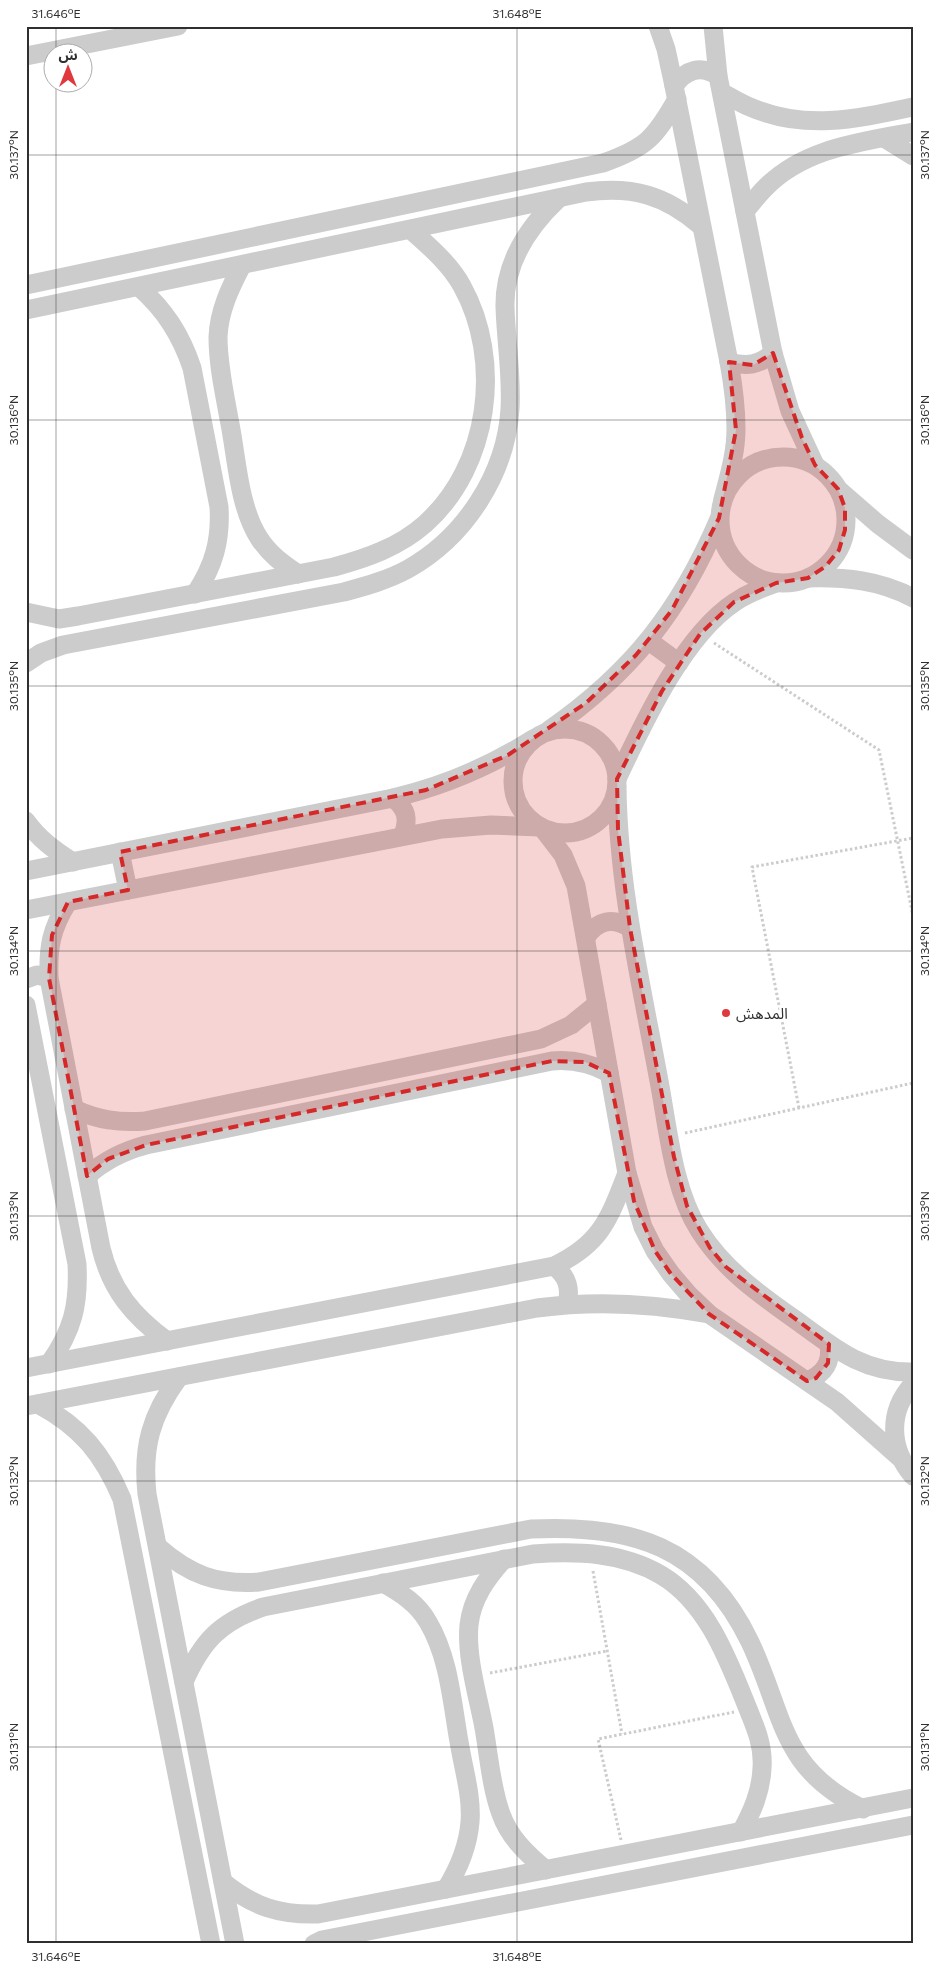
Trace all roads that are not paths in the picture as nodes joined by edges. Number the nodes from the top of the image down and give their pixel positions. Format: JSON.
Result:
{"nodes":[{"id":1,"x":658,"y":26,"type":"edge"},
{"id":2,"x":713,"y":26,"type":"edge"},
{"id":3,"x":170,"y":27,"type":"edge"},
{"id":4,"x":26,"y":56,"type":"edge"},
{"id":5,"x":720,"y":84,"type":"junction"},
{"id":6,"x":675,"y":92,"type":"junction"},
{"id":7,"x":913,"y":107,"type":"edge"},
{"id":8,"x":843,"y":121,"type":"junction"},
{"id":9,"x":913,"y":132,"type":"edge"},
{"id":10,"x":884,"y":138,"type":"junction"},
{"id":11,"x":847,"y":145,"type":"junction"},
{"id":12,"x":913,"y":156,"type":"edge"},
{"id":13,"x":603,"y":163,"type":"junction"},
{"id":14,"x":606,"y":190,"type":"junction"},
{"id":15,"x":559,"y":198,"type":"junction"},
{"id":16,"x":745,"y":211,"type":"junction"},
{"id":17,"x":701,"y":226,"type":"junction"},
{"id":18,"x":286,"y":229,"type":"junction"},
{"id":19,"x":411,"y":230,"type":"junction"},
{"id":20,"x":292,"y":255,"type":"junction"},
{"id":21,"x":242,"y":265,"type":"junction"},
{"id":22,"x":26,"y":285,"type":"edge"},
{"id":23,"x":139,"y":287,"type":"junction"},
{"id":24,"x":505,"y":306,"type":"junction"},
{"id":25,"x":26,"y":310,"type":"edge"},
{"id":26,"x":474,"y":311,"type":"junction"},
{"id":27,"x":773,"y":353,"type":"junction"},
{"id":28,"x":219,"y":361,"type":"junction"},
{"id":29,"x":729,"y":362,"type":"junction"},
{"id":30,"x":192,"y":368,"type":"junction"},
{"id":31,"x":815,"y":466,"type":"junction"},
{"id":32,"x":838,"y":488,"type":"junction"},
{"id":33,"x":723,"y":499,"type":"junction"},
{"id":34,"x":244,"y":504,"type":"junction"},
{"id":35,"x":219,"y":507,"type":"junction"},
{"id":36,"x":719,"y":518,"type":"junction"},
{"id":37,"x":913,"y":550,"type":"edge"},
{"id":38,"x":298,"y":574,"type":"junction"},
{"id":39,"x":808,"y":578,"type":"junction"},
{"id":40,"x":776,"y":583,"type":"junction"},
{"id":41,"x":195,"y":594,"type":"junction"},
{"id":42,"x":913,"y":598,"type":"edge"},
{"id":43,"x":26,"y":612,"type":"edge"},
{"id":44,"x":59,"y":618,"type":"junction"},
{"id":45,"x":649,"y":641,"type":"junction"},
{"id":46,"x":63,"y":645,"type":"junction"},
{"id":47,"x":679,"y":662,"type":"junction"},
{"id":48,"x":26,"y":663,"type":"edge"},
{"id":49,"x":540,"y":735,"type":"junction"},
{"id":50,"x":617,"y":782,"type":"junction"},
{"id":51,"x":393,"y":798,"type":"junction"},
{"id":52,"x":26,"y":822,"type":"edge"},
{"id":53,"x":541,"y":828,"type":"junction"},
{"id":54,"x":403,"y":835,"type":"junction"},
{"id":55,"x":120,"y":852,"type":"junction"},
{"id":56,"x":73,"y":862,"type":"junction"},
{"id":57,"x":26,"y":871,"type":"edge"},
{"id":58,"x":128,"y":890,"type":"junction"},
{"id":59,"x":68,"y":902,"type":"junction"},
{"id":60,"x":26,"y":910,"type":"edge"},
{"id":61,"x":630,"y":928,"type":"junction"},
{"id":62,"x":586,"y":937,"type":"junction"},
{"id":63,"x":48,"y":978,"type":"junction"},
{"id":64,"x":26,"y":979,"type":"edge"},
{"id":65,"x":598,"y":1004,"type":"junction"},
{"id":66,"x":26,"y":1005,"type":"edge"},
{"id":67,"x":608,"y":1073,"type":"junction"},
{"id":68,"x":74,"y":1109,"type":"junction"},
{"id":69,"x":627,"y":1173,"type":"junction"},
{"id":70,"x":88,"y":1176,"type":"junction"},
{"id":71,"x":104,"y":1258,"type":"junction"},
{"id":72,"x":77,"y":1264,"type":"junction"},
{"id":73,"x":554,"y":1266,"type":"junction"},
{"id":74,"x":568,"y":1304,"type":"junction"},
{"id":75,"x":709,"y":1314,"type":"junction"},
{"id":76,"x":168,"y":1341,"type":"junction"},
{"id":77,"x":829,"y":1344,"type":"junction"},
{"id":78,"x":49,"y":1364,"type":"junction"},
{"id":79,"x":26,"y":1368,"type":"edge"},
{"id":80,"x":913,"y":1372,"type":"edge"},
{"id":81,"x":179,"y":1377,"type":"junction"},
{"id":82,"x":807,"y":1381,"type":"junction"},
{"id":83,"x":913,"y":1384,"type":"edge"},
{"id":84,"x":29,"y":1405,"type":"edge"},
{"id":85,"x":900,"y":1457,"type":"junction"},
{"id":86,"x":912,"y":1475,"type":"edge"},
{"id":87,"x":147,"y":1494,"type":"junction"},
{"id":88,"x":122,"y":1499,"type":"junction"},
{"id":89,"x":622,"y":1534,"type":"junction"},
{"id":90,"x":158,"y":1547,"type":"junction"},
{"id":91,"x":617,"y":1558,"type":"junction"},
{"id":92,"x":504,"y":1559,"type":"junction"},
{"id":93,"x":259,"y":1582,"type":"junction"},
{"id":94,"x":383,"y":1583,"type":"junction"},
{"id":95,"x":263,"y":1607,"type":"junction"},
{"id":96,"x":470,"y":1652,"type":"junction"},
{"id":97,"x":443,"y":1656,"type":"junction"},
{"id":98,"x":184,"y":1682,"type":"junction"},
{"id":99,"x":787,"y":1738,"type":"junction"},
{"id":100,"x":761,"y":1744,"type":"junction"},
{"id":101,"x":203,"y":1777,"type":"junction"},
{"id":102,"x":178,"y":1783,"type":"junction"},
{"id":103,"x":495,"y":1790,"type":"junction"},
{"id":104,"x":469,"y":1797,"type":"junction"},
{"id":105,"x":863,"y":1809,"type":"junction"},
{"id":106,"x":911,"y":1813,"type":"edge"},
{"id":107,"x":741,"y":1832,"type":"junction"},
{"id":108,"x":587,"y":1862,"type":"junction"},
{"id":109,"x":546,"y":1870,"type":"junction"},
{"id":110,"x":223,"y":1882,"type":"junction"},
{"id":111,"x":591,"y":1887,"type":"junction"},
{"id":112,"x":446,"y":1889,"type":"junction"},
{"id":113,"x":318,"y":1914,"type":"junction"},
{"id":114,"x":318,"y":1942,"type":"edge"},
{"id":115,"x":211,"y":1944,"type":"edge"},
{"id":116,"x":235,"y":1944,"type":"edge"}],
"edges":[{"from":1,"to":6,"type":"street"},
{"from":2,"to":5,"type":"street"},
{"from":3,"to":4,"type":"street"},
{"from":5,"to":6,"type":"street"},
{"from":5,"to":8,"type":"street"},
{"from":5,"to":16,"type":"street"},
{"from":6,"to":13,"type":"street"},
{"from":6,"to":17,"type":"street"},
{"from":7,"to":8,"type":"street"},
{"from":8,"to":11,"type":"street"},
{"from":9,"to":10,"type":"street"},
{"from":10,"to":11,"type":"street"},
{"from":10,"to":12,"type":"street"},
{"from":11,"to":16,"type":"street"},
{"from":13,"to":14,"type":"street"},
{"from":13,"to":18,"type":"street"},
{"from":14,"to":15,"type":"street"},
{"from":14,"to":17,"type":"street"},
{"from":15,"to":19,"type":"street"},
{"from":15,"to":24,"type":"street"},
{"from":16,"to":27,"type":"street"},
{"from":17,"to":29,"type":"street"},
{"from":18,"to":20,"type":"street"},
{"from":18,"to":22,"type":"street"},
{"from":19,"to":20,"type":"street"},
{"from":19,"to":26,"type":"street"},
{"from":20,"to":21,"type":"street"},
{"from":21,"to":23,"type":"street"},
{"from":21,"to":28,"type":"street"},
{"from":23,"to":25,"type":"street"},
{"from":23,"to":30,"type":"street"},
{"from":24,"to":26,"type":"street"},
{"from":24,"to":46,"type":"street"},
{"from":26,"to":38,"type":"street"},
{"from":27,"to":29,"type":"street"},
{"from":27,"to":31,"type":"street"},
{"from":28,"to":30,"type":"street"},
{"from":28,"to":34,"type":"street"},
{"from":29,"to":33,"type":"street"},
{"from":30,"to":35,"type":"street"},
{"from":31,"to":32,"type":"street"},
{"from":31,"to":33,"type":"street"},
{"from":32,"to":37,"type":"street"},
{"from":32,"to":39,"type":"street"},
{"from":33,"to":36,"type":"street"},
{"from":34,"to":35,"type":"street"},
{"from":34,"to":38,"type":"street"},
{"from":35,"to":41,"type":"street"},
{"from":36,"to":40,"type":"street"},
{"from":36,"to":45,"type":"street"},
{"from":38,"to":41,"type":"street"},
{"from":39,"to":40,"type":"street"},
{"from":39,"to":42,"type":"street"},
{"from":40,"to":47,"type":"street"},
{"from":41,"to":44,"type":"street"},
{"from":43,"to":44,"type":"street"},
{"from":44,"to":46,"type":"street"},
{"from":45,"to":47,"type":"street"},
{"from":45,"to":49,"type":"street"},
{"from":46,"to":48,"type":"street"},
{"from":47,"to":50,"type":"street"},
{"from":49,"to":50,"type":"street"},
{"from":49,"to":51,"type":"street"},
{"from":49,"to":53,"type":"street"},
{"from":50,"to":53,"type":"street"},
{"from":50,"to":61,"type":"street"},
{"from":51,"to":54,"type":"street"},
{"from":51,"to":55,"type":"street"},
{"from":52,"to":56,"type":"street"},
{"from":53,"to":54,"type":"street"},
{"from":53,"to":62,"type":"street"},
{"from":54,"to":58,"type":"street"},
{"from":55,"to":56,"type":"street"},
{"from":55,"to":58,"type":"street"},
{"from":56,"to":57,"type":"street"},
{"from":58,"to":59,"type":"street"},
{"from":59,"to":60,"type":"street"},
{"from":59,"to":63,"type":"street"},
{"from":61,"to":62,"type":"street"},
{"from":61,"to":77,"type":"street"},
{"from":62,"to":65,"type":"street"},
{"from":63,"to":64,"type":"street"},
{"from":63,"to":68,"type":"street"},
{"from":65,"to":67,"type":"street"},
{"from":65,"to":68,"type":"street"},
{"from":66,"to":72,"type":"street"},
{"from":67,"to":69,"type":"street"},
{"from":67,"to":70,"type":"street"},
{"from":68,"to":70,"type":"street"},
{"from":69,"to":73,"type":"street"},
{"from":69,"to":75,"type":"street"},
{"from":70,"to":71,"type":"street"},
{"from":71,"to":72,"type":"street"},
{"from":71,"to":76,"type":"street"},
{"from":72,"to":78,"type":"street"},
{"from":73,"to":74,"type":"street"},
{"from":73,"to":76,"type":"street"},
{"from":74,"to":75,"type":"street"},
{"from":74,"to":81,"type":"street"},
{"from":75,"to":82,"type":"street"},
{"from":76,"to":78,"type":"street"},
{"from":77,"to":80,"type":"street"},
{"from":77,"to":82,"type":"street"},
{"from":78,"to":79,"type":"street"},
{"from":81,"to":84,"type":"street"},
{"from":81,"to":87,"type":"street"},
{"from":82,"to":85,"type":"street"},
{"from":83,"to":85,"type":"street"},
{"from":84,"to":88,"type":"street"},
{"from":85,"to":86,"type":"street"},
{"from":87,"to":88,"type":"street"},
{"from":87,"to":90,"type":"street"},
{"from":88,"to":102,"type":"street"},
{"from":89,"to":91,"type":"street"},
{"from":89,"to":93,"type":"street"},
{"from":89,"to":99,"type":"street"},
{"from":90,"to":93,"type":"street"},
{"from":90,"to":98,"type":"street"},
{"from":91,"to":92,"type":"street"},
{"from":91,"to":100,"type":"street"},
{"from":92,"to":94,"type":"street"},
{"from":92,"to":96,"type":"street"},
{"from":93,"to":95,"type":"street"},
{"from":94,"to":95,"type":"street"},
{"from":94,"to":97,"type":"street"},
{"from":95,"to":98,"type":"street"},
{"from":96,"to":97,"type":"street"},
{"from":96,"to":103,"type":"street"},
{"from":97,"to":104,"type":"street"},
{"from":98,"to":101,"type":"street"},
{"from":99,"to":100,"type":"street"},
{"from":99,"to":105,"type":"street"},
{"from":100,"to":107,"type":"street"},
{"from":101,"to":102,"type":"street"},
{"from":101,"to":110,"type":"street"},
{"from":102,"to":115,"type":"street"},
{"from":103,"to":104,"type":"street"},
{"from":103,"to":109,"type":"street"},
{"from":104,"to":112,"type":"street"},
{"from":105,"to":106,"type":"street"},
{"from":105,"to":107,"type":"street"},
{"from":106,"to":111,"type":"street"},
{"from":107,"to":108,"type":"street"},
{"from":108,"to":109,"type":"street"},
{"from":108,"to":111,"type":"street"},
{"from":109,"to":112,"type":"street"},
{"from":110,"to":113,"type":"street"},
{"from":110,"to":116,"type":"street"},
{"from":111,"to":114,"type":"street"},
{"from":112,"to":113,"type":"street"},
{"from":113,"to":114,"type":"street"}]}
